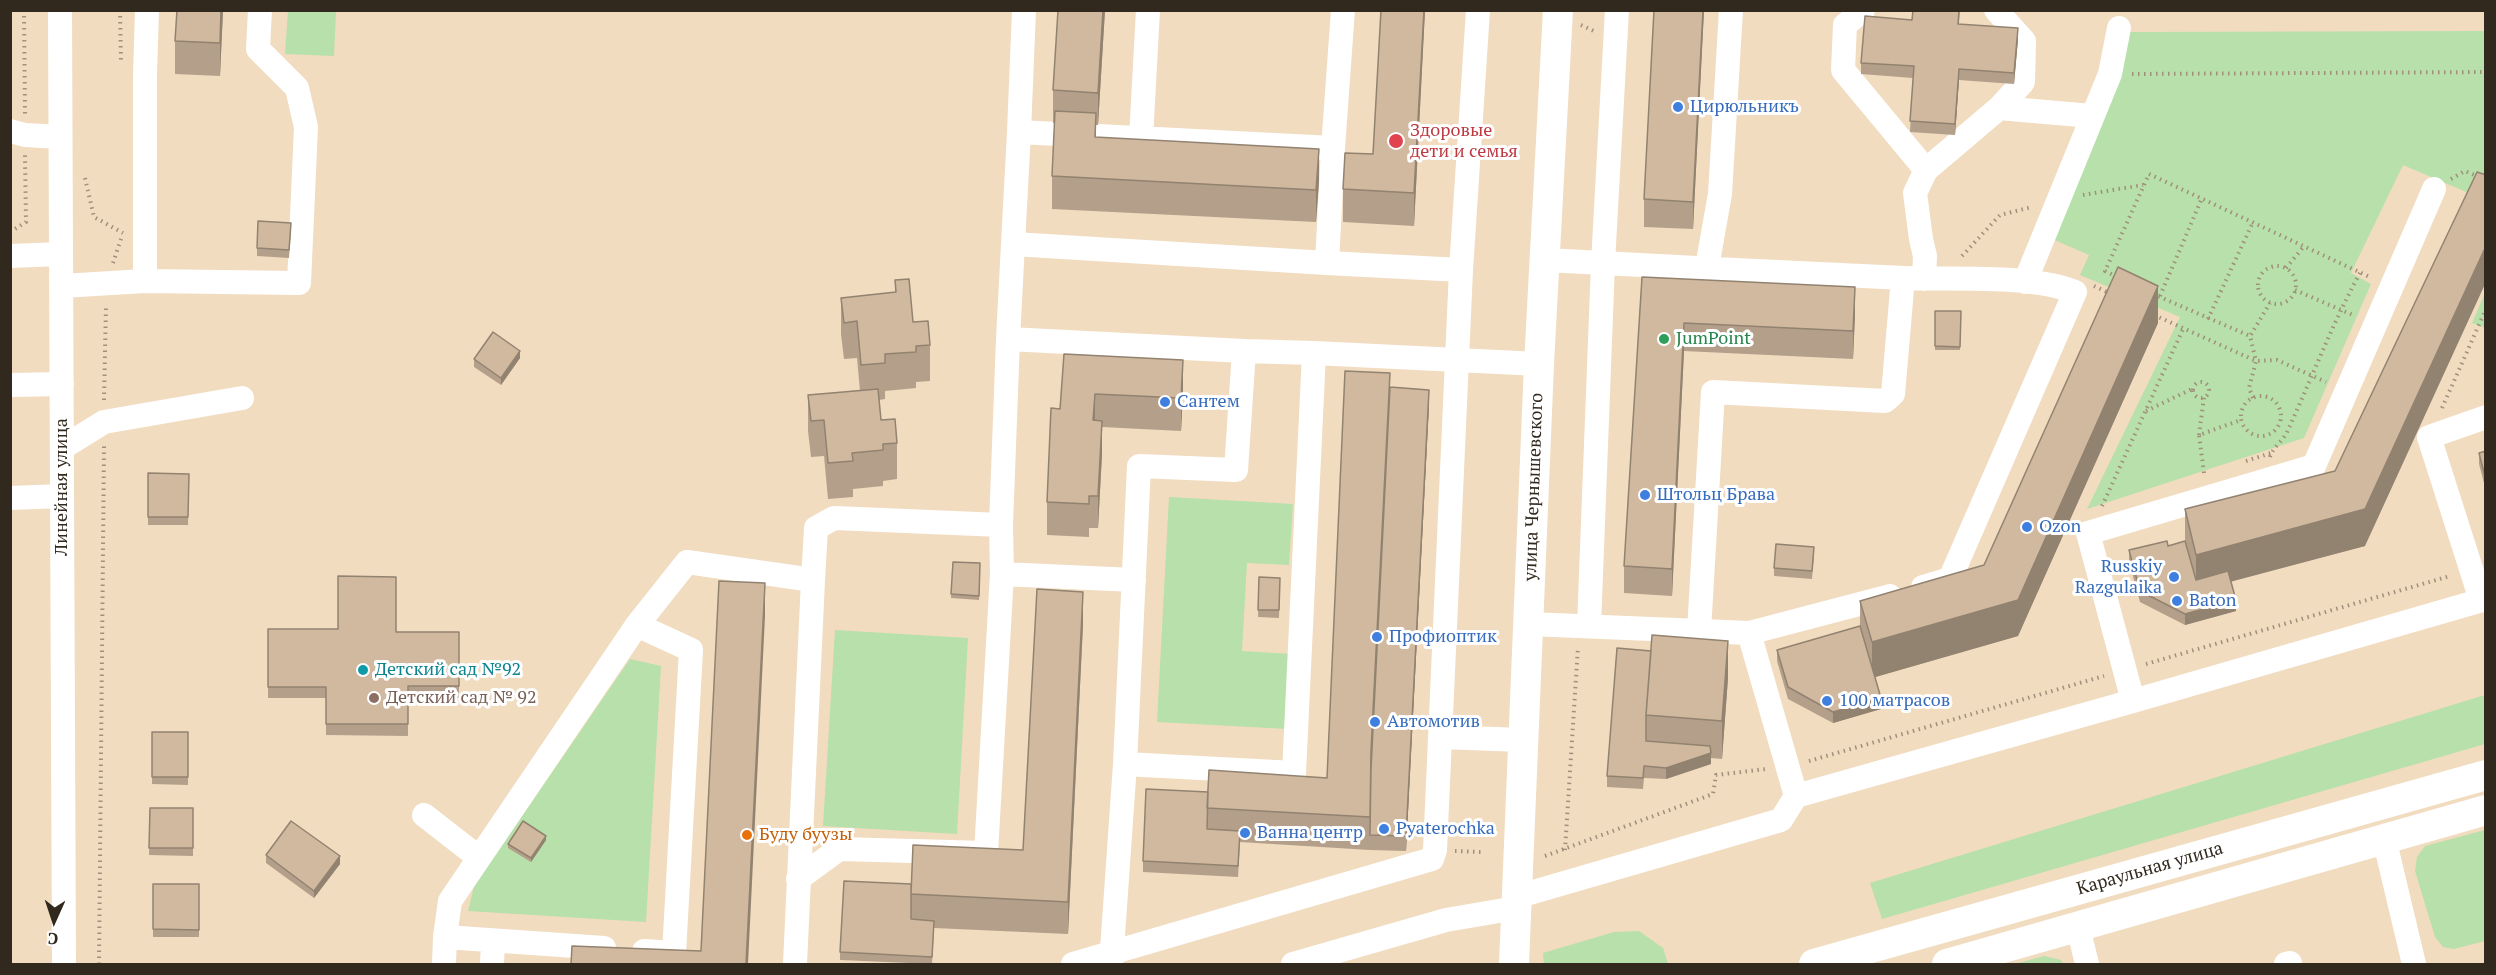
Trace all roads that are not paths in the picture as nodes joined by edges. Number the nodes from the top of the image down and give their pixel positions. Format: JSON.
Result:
{"nodes":[{"id":1,"x":60,"y":10,"type":"edge"},
{"id":2,"x":147,"y":10,"type":"edge"},
{"id":3,"x":260,"y":10,"type":"edge"},
{"id":4,"x":1024,"y":10,"type":"edge"},
{"id":5,"x":1148,"y":10,"type":"edge"},
{"id":6,"x":1343,"y":10,"type":"edge"},
{"id":7,"x":1478,"y":10,"type":"edge"},
{"id":8,"x":1558,"y":10,"type":"edge"},
{"id":9,"x":1617,"y":10,"type":"edge"},
{"id":10,"x":1731,"y":10,"type":"edge"},
{"id":11,"x":1863,"y":10,"type":"edge"},
{"id":12,"x":1996,"y":10,"type":"edge"},
{"id":13,"x":2119,"y":28,"type":"dead end"},
{"id":14,"x":1999,"y":108,"type":"junction"},
{"id":15,"x":2091,"y":116,"type":"junction"},
{"id":16,"x":10,"y":131,"type":"edge"},
{"id":17,"x":1019,"y":132,"type":"junction"},
{"id":18,"x":60,"y":137,"type":"junction"},
{"id":19,"x":1142,"y":138,"type":"junction"},
{"id":20,"x":1333,"y":148,"type":"junction"},
{"id":21,"x":1926,"y":170,"type":"junction"},
{"id":22,"x":2434,"y":189,"type":"road end"},
{"id":23,"x":1013,"y":244,"type":"junction"},
{"id":24,"x":61,"y":254,"type":"junction"},
{"id":25,"x":10,"y":255,"type":"edge"},
{"id":26,"x":1545,"y":260,"type":"junction"},
{"id":27,"x":1327,"y":263,"type":"junction"},
{"id":28,"x":1603,"y":263,"type":"junction"},
{"id":29,"x":1707,"y":267,"type":"junction"},
{"id":30,"x":1461,"y":270,"type":"junction"},
{"id":31,"x":1913,"y":278,"type":"junction"},
{"id":32,"x":145,"y":281,"type":"junction"},
{"id":33,"x":2025,"y":282,"type":"junction"},
{"id":34,"x":62,"y":286,"type":"junction"},
{"id":35,"x":1008,"y":339,"type":"junction"},
{"id":36,"x":1244,"y":351,"type":"junction"},
{"id":37,"x":1314,"y":353,"type":"junction"},
{"id":38,"x":1456,"y":361,"type":"junction"},
{"id":39,"x":1539,"y":364,"type":"junction"},
{"id":40,"x":62,"y":384,"type":"junction"},
{"id":41,"x":10,"y":385,"type":"edge"},
{"id":42,"x":242,"y":398,"type":"dead end"},
{"id":43,"x":2486,"y":417,"type":"edge"},
{"id":44,"x":62,"y":448,"type":"junction"},
{"id":45,"x":62,"y":496,"type":"junction"},
{"id":46,"x":10,"y":498,"type":"edge"},
{"id":47,"x":1001,"y":525,"type":"junction"},
{"id":48,"x":1002,"y":574,"type":"junction"},
{"id":49,"x":813,"y":579,"type":"junction"},
{"id":50,"x":1134,"y":580,"type":"junction"},
{"id":51,"x":2483,"y":600,"type":"edge"},
{"id":52,"x":1529,"y":624,"type":"junction"},
{"id":53,"x":637,"y":625,"type":"junction"},
{"id":54,"x":1589,"y":626,"type":"junction"},
{"id":55,"x":1699,"y":631,"type":"junction"},
{"id":56,"x":1749,"y":633,"type":"junction"},
{"id":57,"x":2133,"y":701,"type":"junction"},
{"id":58,"x":1440,"y":737,"type":"junction"},
{"id":59,"x":1523,"y":740,"type":"junction"},
{"id":60,"x":1125,"y":764,"type":"junction"},
{"id":61,"x":2486,"y":775,"type":"edge"},
{"id":62,"x":1796,"y":796,"type":"junction"},
{"id":63,"x":2486,"y":810,"type":"edge"},
{"id":64,"x":423,"y":815,"type":"dead end"},
{"id":65,"x":2384,"y":838,"type":"junction"},
{"id":66,"x":478,"y":856,"type":"junction"},
{"id":67,"x":798,"y":879,"type":"junction"},
{"id":68,"x":1516,"y":903,"type":"junction"},
{"id":69,"x":2078,"y":927,"type":"junction"},
{"id":70,"x":445,"y":937,"type":"junction"},
{"id":71,"x":493,"y":953,"type":"edge"},
{"id":72,"x":1111,"y":959,"type":"edge"},
{"id":73,"x":64,"y":964,"type":"edge"},
{"id":74,"x":444,"y":964,"type":"edge"},
{"id":75,"x":795,"y":964,"type":"edge"},
{"id":76,"x":1073,"y":964,"type":"edge"},
{"id":77,"x":1293,"y":964,"type":"edge"},
{"id":78,"x":1514,"y":964,"type":"edge"},
{"id":79,"x":1814,"y":964,"type":"edge"},
{"id":80,"x":1947,"y":964,"type":"edge"},
{"id":81,"x":2087,"y":964,"type":"edge"},
{"id":82,"x":2414,"y":964,"type":"edge"}],
"edges":[{"from":1,"to":18,"type":"street","name":"Линейная улица"},
{"from":2,"to":32,"type":"street"},
{"from":3,"to":32,"type":"street"},
{"from":4,"to":17,"type":"street"},
{"from":5,"to":19,"type":"street"},
{"from":6,"to":20,"type":"street"},
{"from":7,"to":30,"type":"street"},
{"from":8,"to":26,"type":"main road","name":"улица Чернышевского"},
{"from":9,"to":28,"type":"street"},
{"from":10,"to":29,"type":"street"},
{"from":11,"to":21,"type":"street"},
{"from":12,"to":14,"type":"street"},
{"from":13,"to":15,"type":"street"},
{"from":14,"to":15,"type":"street"},
{"from":14,"to":21,"type":"street"},
{"from":15,"to":33,"type":"street"},
{"from":16,"to":18,"type":"street"},
{"from":17,"to":19,"type":"street"},
{"from":17,"to":23,"type":"street"},
{"from":18,"to":24,"type":"street","name":"Линейная улица"},
{"from":19,"to":20,"type":"street"},
{"from":20,"to":27,"type":"street"},
{"from":21,"to":31,"type":"street"},
{"from":22,"to":57,"type":"street"},
{"from":23,"to":27,"type":"street"},
{"from":23,"to":35,"type":"street"},
{"from":24,"to":25,"type":"street"},
{"from":24,"to":34,"type":"street","name":"Линейная улица"},
{"from":26,"to":28,"type":"street"},
{"from":26,"to":39,"type":"main road","name":"улица Чернышевского"},
{"from":27,"to":30,"type":"street"},
{"from":28,"to":29,"type":"street"},
{"from":28,"to":54,"type":"street"},
{"from":29,"to":31,"type":"street"},
{"from":30,"to":38,"type":"street"},
{"from":31,"to":33,"type":"street"},
{"from":31,"to":55,"type":"street"},
{"from":32,"to":34,"type":"street"},
{"from":33,"to":56,"type":"street"},
{"from":34,"to":40,"type":"street","name":"Линейная улица"},
{"from":35,"to":36,"type":"street"},
{"from":35,"to":47,"type":"street"},
{"from":36,"to":37,"type":"street"},
{"from":36,"to":50,"type":"street"},
{"from":37,"to":38,"type":"street"},
{"from":37,"to":60,"type":"street"},
{"from":38,"to":39,"type":"street"},
{"from":38,"to":58,"type":"street"},
{"from":39,"to":52,"type":"main road","name":"улица Чернышевского"},
{"from":40,"to":41,"type":"street"},
{"from":40,"to":44,"type":"street","name":"Линейная улица"},
{"from":42,"to":44,"type":"street"},
{"from":43,"to":51,"type":"street"},
{"from":44,"to":45,"type":"street","name":"Линейная улица"},
{"from":45,"to":46,"type":"street"},
{"from":45,"to":73,"type":"street","name":"Линейная улица"},
{"from":47,"to":48,"type":"street"},
{"from":47,"to":49,"type":"street"},
{"from":48,"to":50,"type":"street"},
{"from":48,"to":67,"type":"street"},
{"from":49,"to":53,"type":"street"},
{"from":49,"to":67,"type":"street"},
{"from":50,"to":60,"type":"street"},
{"from":51,"to":57,"type":"street"},
{"from":52,"to":54,"type":"street"},
{"from":52,"to":59,"type":"main road","name":"улица Чернышевского"},
{"from":53,"to":66,"type":"street"},
{"from":53,"to":71,"type":"street"},
{"from":54,"to":55,"type":"street"},
{"from":55,"to":56,"type":"street"},
{"from":56,"to":62,"type":"street"},
{"from":57,"to":62,"type":"street"},
{"from":58,"to":59,"type":"street"},
{"from":58,"to":72,"type":"street"},
{"from":59,"to":68,"type":"main road","name":"улица Чернышевского"},
{"from":60,"to":72,"type":"street"},
{"from":61,"to":79,"type":"main road","name":"Караульная улица"},
{"from":62,"to":68,"type":"street"},
{"from":63,"to":65,"type":"main road","name":"Караульная улица"},
{"from":64,"to":66,"type":"street"},
{"from":65,"to":69,"type":"main road","name":"Караульная улица"},
{"from":65,"to":82,"type":"street"},
{"from":66,"to":70,"type":"street"},
{"from":67,"to":75,"type":"street"},
{"from":68,"to":77,"type":"street"},
{"from":68,"to":78,"type":"main road","name":"улица Чернышевского"},
{"from":69,"to":80,"type":"main road","name":"Караульная улица"},
{"from":69,"to":81,"type":"street"},
{"from":70,"to":71,"type":"street"},
{"from":70,"to":74,"type":"street"},
{"from":72,"to":76,"type":"street"}]}
